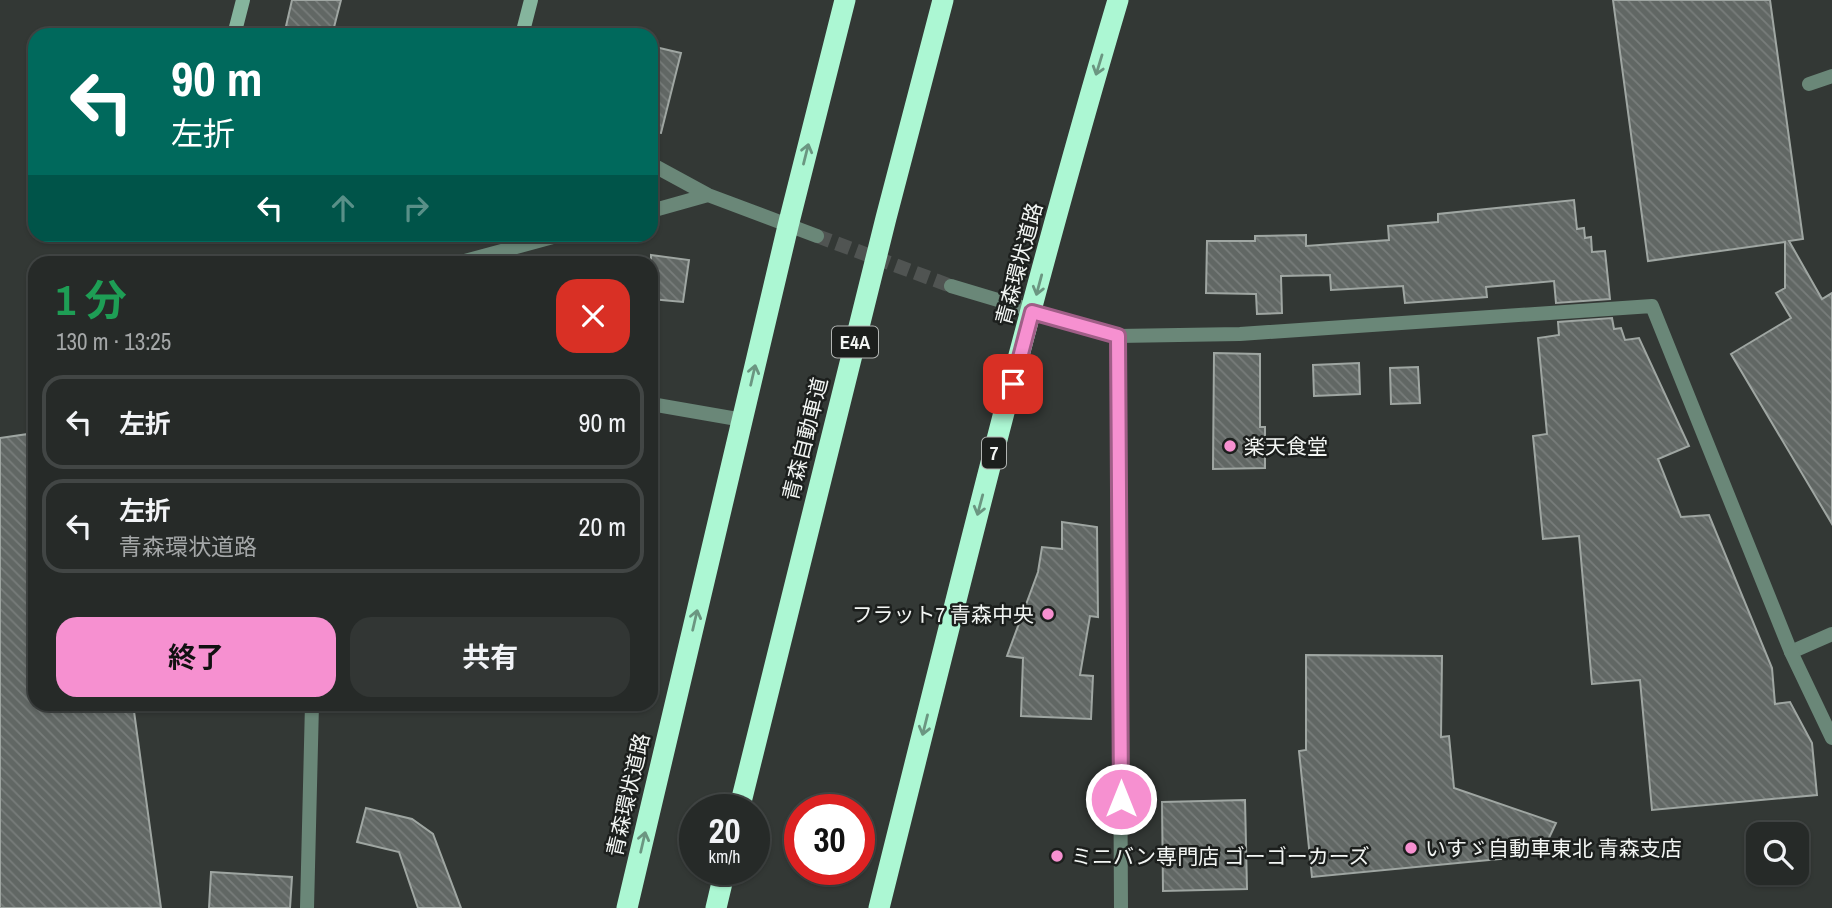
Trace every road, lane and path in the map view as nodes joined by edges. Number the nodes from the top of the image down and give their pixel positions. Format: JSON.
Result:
{"nodes":[{"id":1,"x":243,"y":0,"type":"edge"},
{"id":2,"x":531,"y":0,"type":"edge"},
{"id":3,"x":845,"y":0,"type":"edge"},
{"id":4,"x":943,"y":0,"type":"edge"},
{"id":5,"x":1118,"y":0,"type":"edge"},
{"id":6,"x":236,"y":28,"type":"edge"},
{"id":7,"x":524,"y":28,"type":"edge"},
{"id":8,"x":1832,"y":76,"type":"edge"},
{"id":9,"x":1809,"y":85,"type":"dead end"},
{"id":10,"x":658,"y":168,"type":"edge"},
{"id":11,"x":708,"y":195,"type":"junction"},
{"id":12,"x":658,"y":209,"type":"edge"},
{"id":13,"x":788,"y":226,"type":"junction"},
{"id":14,"x":817,"y":236,"type":"tunnel mouth"},
{"id":15,"x":535,"y":242,"type":"edge"},
{"id":16,"x":483,"y":256,"type":"edge"},
{"id":17,"x":951,"y":286,"type":"tunnel mouth"},
{"id":18,"x":1032,"y":312,"type":"junction"},
{"id":19,"x":1118,"y":336,"type":"junction"},
{"id":20,"x":658,"y":405,"type":"edge"},
{"id":21,"x":743,"y":420,"type":"junction"},
{"id":22,"x":1832,"y":634,"type":"edge"},
{"id":23,"x":1791,"y":652,"type":"junction"},
{"id":24,"x":312,"y":711,"type":"edge"},
{"id":25,"x":1832,"y":738,"type":"edge"},
{"id":26,"x":743,"y":794,"type":"edge"},
{"id":27,"x":721,"y":885,"type":"edge"},
{"id":28,"x":307,"y":908,"type":"edge"},
{"id":29,"x":627,"y":908,"type":"edge"},
{"id":30,"x":716,"y":908,"type":"edge"},
{"id":31,"x":879,"y":908,"type":"edge"},
{"id":32,"x":1122,"y":908,"type":"edge"}],
"edges":[{"from":1,"to":6,"type":"street"},
{"from":2,"to":7,"type":"street"},
{"from":13,"to":3,"type":"highway","name":"青森環状道路","one_way":true},
{"from":4,"to":26,"type":"highway","name":"青森自動車道","number":"E4A"},
{"from":5,"to":18,"type":"highway","name":"青森環状道路","number":"7","one_way":true},
{"from":8,"to":9,"type":"street"},
{"from":10,"to":11,"type":"street"},
{"from":11,"to":12,"type":"street"},
{"from":11,"to":13,"type":"street"},
{"from":13,"to":14,"type":"street"},
{"from":21,"to":13,"type":"highway","name":"青森環状道路","one_way":true},
{"from":15,"to":16,"type":"street"},
{"from":17,"to":18,"type":"street"},
{"from":18,"to":19,"type":"street"},
{"from":18,"to":31,"type":"highway","name":"青森環状道路","number":"7","one_way":true},
{"from":19,"to":23,"type":"street"},
{"from":19,"to":32,"type":"street"},
{"from":20,"to":21,"type":"street"},
{"from":29,"to":21,"type":"highway","name":"青森環状道路","one_way":true},
{"from":22,"to":23,"type":"street"},
{"from":23,"to":25,"type":"street"},
{"from":24,"to":28,"type":"street"},
{"from":27,"to":30,"type":"highway"}]}
